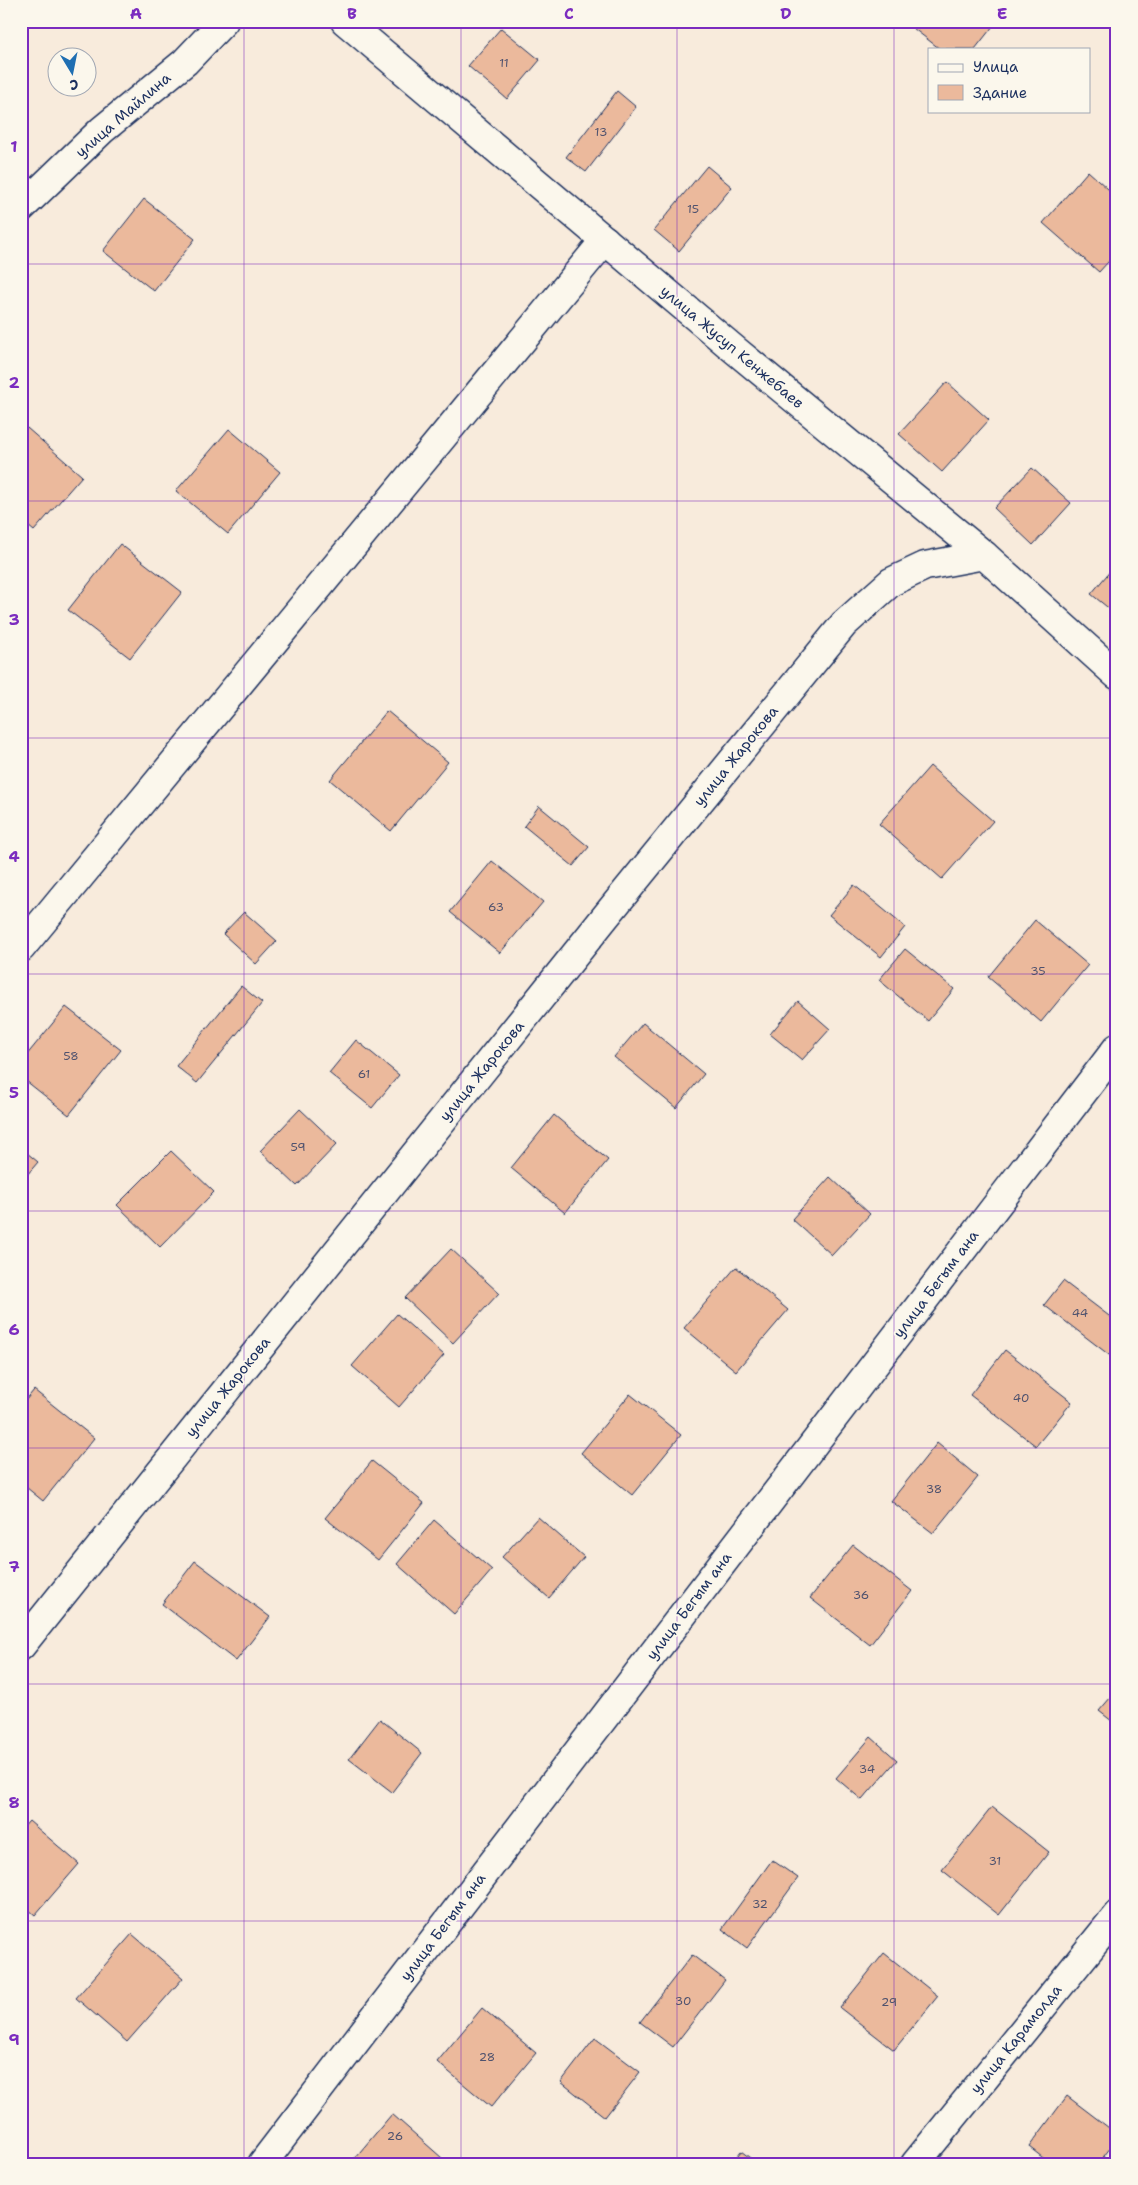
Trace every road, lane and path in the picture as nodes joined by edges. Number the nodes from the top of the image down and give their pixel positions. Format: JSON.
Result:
{"nodes":[{"id":1,"x":224,"y":21,"type":"edge"},
{"id":2,"x":345,"y":21,"type":"edge"},
{"id":3,"x":21,"y":208,"type":"edge"},
{"id":4,"x":605,"y":240,"type":"junction"},
{"id":5,"x":984,"y":556,"type":"junction"},
{"id":6,"x":1117,"y":675,"type":"edge"},
{"id":7,"x":21,"y":948,"type":"edge"},
{"id":8,"x":1117,"y":1048,"type":"edge"},
{"id":9,"x":21,"y":1646,"type":"edge"},
{"id":10,"x":1117,"y":1915,"type":"edge"},
{"id":11,"x":262,"y":2164,"type":"edge"},
{"id":12,"x":915,"y":2164,"type":"edge"}],
"edges":[{"from":1,"to":3,"type":"street","name":"улица Майлина"},
{"from":2,"to":4,"type":"street","name":"улица Жусуп Кенжебаев"},
{"from":4,"to":5,"type":"street","name":"улица Жусуп Кенжебаев"},
{"from":4,"to":7,"type":"street"},
{"from":5,"to":6,"type":"street","name":"улица Жусуп Кенжебаев"},
{"from":5,"to":9,"type":"street","name":"улица Жарокова"},
{"from":8,"to":11,"type":"street","name":"улица Бегым ана"},
{"from":10,"to":12,"type":"street","name":"улица Карамолда"}]}
